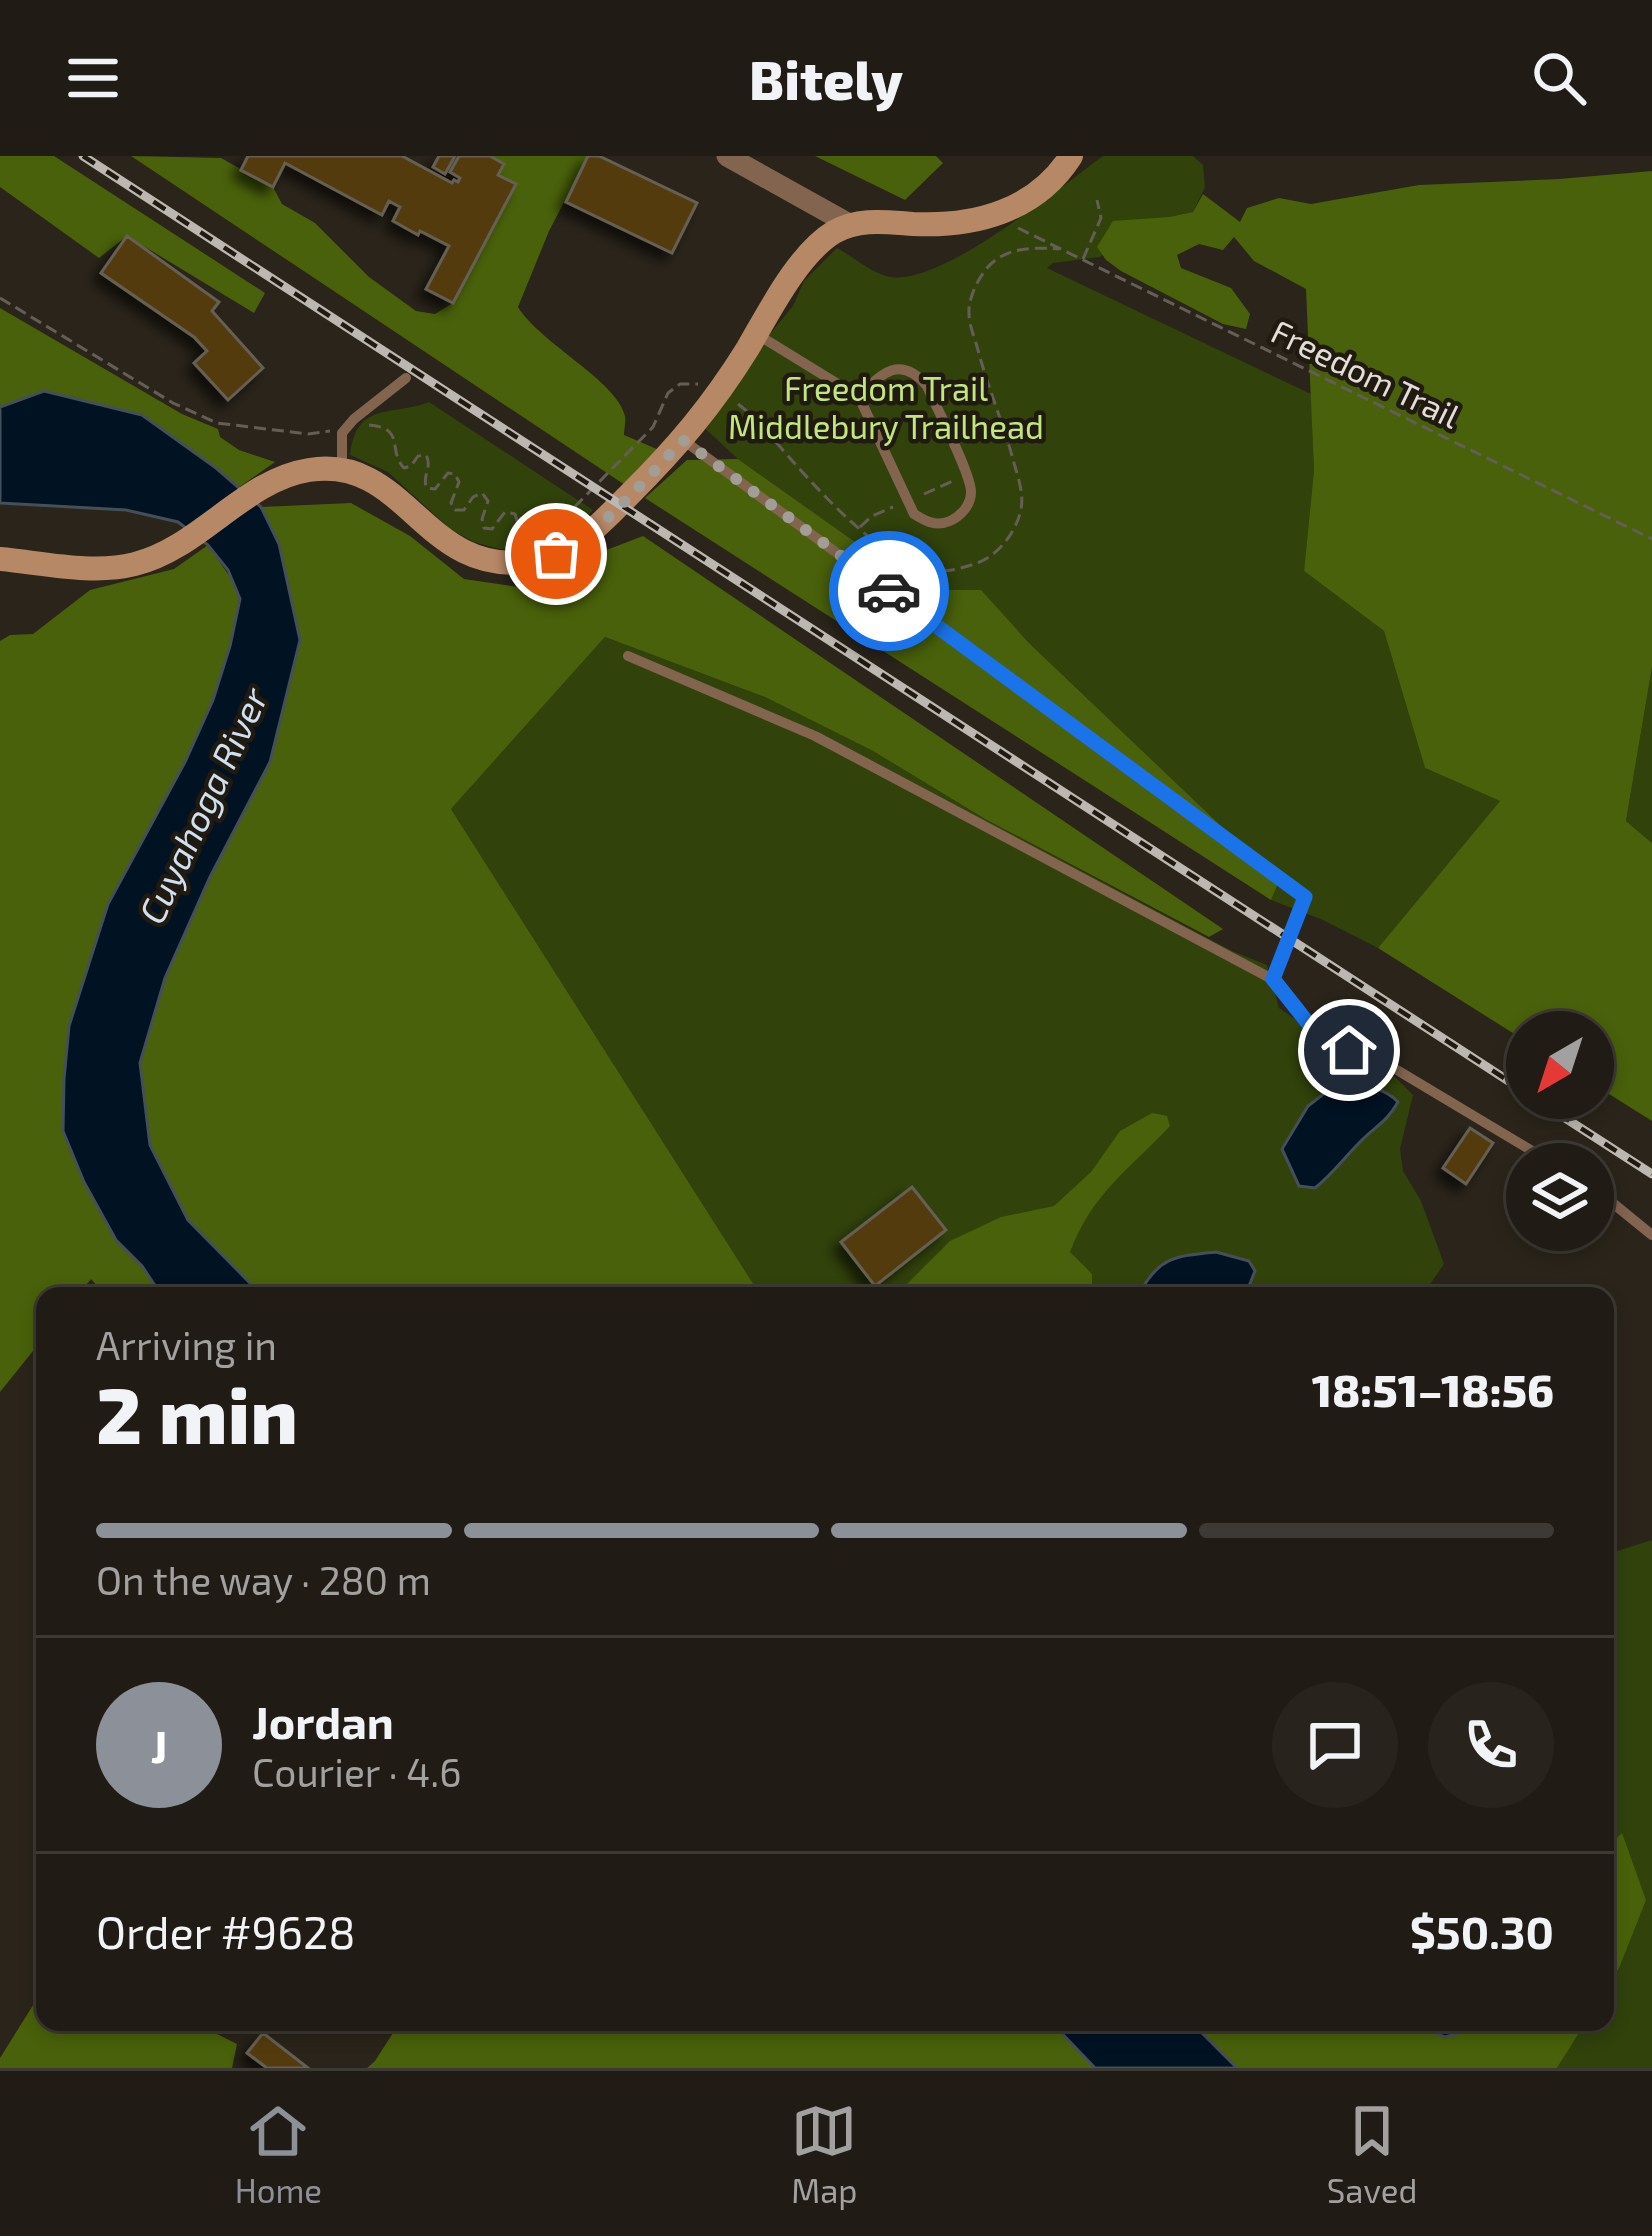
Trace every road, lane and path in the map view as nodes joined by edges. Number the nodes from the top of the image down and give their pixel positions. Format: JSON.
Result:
{"nodes":[{"id":1,"x":727,"y":156,"type":"edge"},
{"id":2,"x":1071,"y":156,"type":"edge"},
{"id":3,"x":1097,"y":200,"type":"dead end"},
{"id":4,"x":991,"y":215,"type":"junction"},
{"id":5,"x":849,"y":224,"type":"junction"},
{"id":6,"x":1059,"y":249,"type":"junction"},
{"id":7,"x":1082,"y":260,"type":"junction"},
{"id":8,"x":0,"y":298,"type":"edge"},
{"id":9,"x":756,"y":334,"type":"junction"},
{"id":10,"x":406,"y":377,"type":"dead end"},
{"id":11,"x":719,"y":393,"type":"junction"},
{"id":12,"x":860,"y":397,"type":"junction"},
{"id":13,"x":346,"y":429,"type":"junction"},
{"id":14,"x":674,"y":449,"type":"junction"},
{"id":15,"x":342,"y":470,"type":"junction"},
{"id":16,"x":542,"y":538,"type":"dead end"},
{"id":17,"x":1652,"y":539,"type":"edge"},
{"id":18,"x":532,"y":540,"type":"dead end"},
{"id":19,"x":3,"y":566,"type":"edge"},
{"id":20,"x":628,"y":656,"type":"dead end"},
{"id":21,"x":1273,"y":979,"type":"junction"},
{"id":22,"x":1519,"y":1143,"type":"edge"},
{"id":23,"x":1614,"y":1204,"type":"edge"},
{"id":24,"x":1652,"y":1235,"type":"edge"}],
"edges":[{"from":1,"to":5,"type":"street"},
{"from":2,"to":4,"type":"street"},
{"from":3,"to":7,"type":"path"},
{"from":4,"to":5,"type":"street"},
{"from":4,"to":6,"type":"path","name":"Freedom Trail"},
{"from":5,"to":9,"type":"street"},
{"from":6,"to":7,"type":"path","name":"Freedom Trail"},
{"from":6,"to":11,"type":"path"},
{"from":7,"to":17,"type":"path","name":"Freedom Trail"},
{"from":8,"to":13,"type":"path"},
{"from":9,"to":11,"type":"street"},
{"from":9,"to":12,"type":"lane"},
{"from":10,"to":13,"type":"lane"},
{"from":11,"to":14,"type":"street"},
{"from":11,"to":16,"type":"path"},
{"from":12,"to":12,"type":"lane"},
{"from":13,"to":15,"type":"lane"},
{"from":13,"to":18,"type":"path"},
{"from":14,"to":15,"type":"street"},
{"from":14,"to":21,"type":"lane"},
{"from":15,"to":19,"type":"street"},
{"from":20,"to":21,"type":"lane"},
{"from":21,"to":22,"type":"lane"},
{"from":23,"to":24,"type":"lane"}]}
